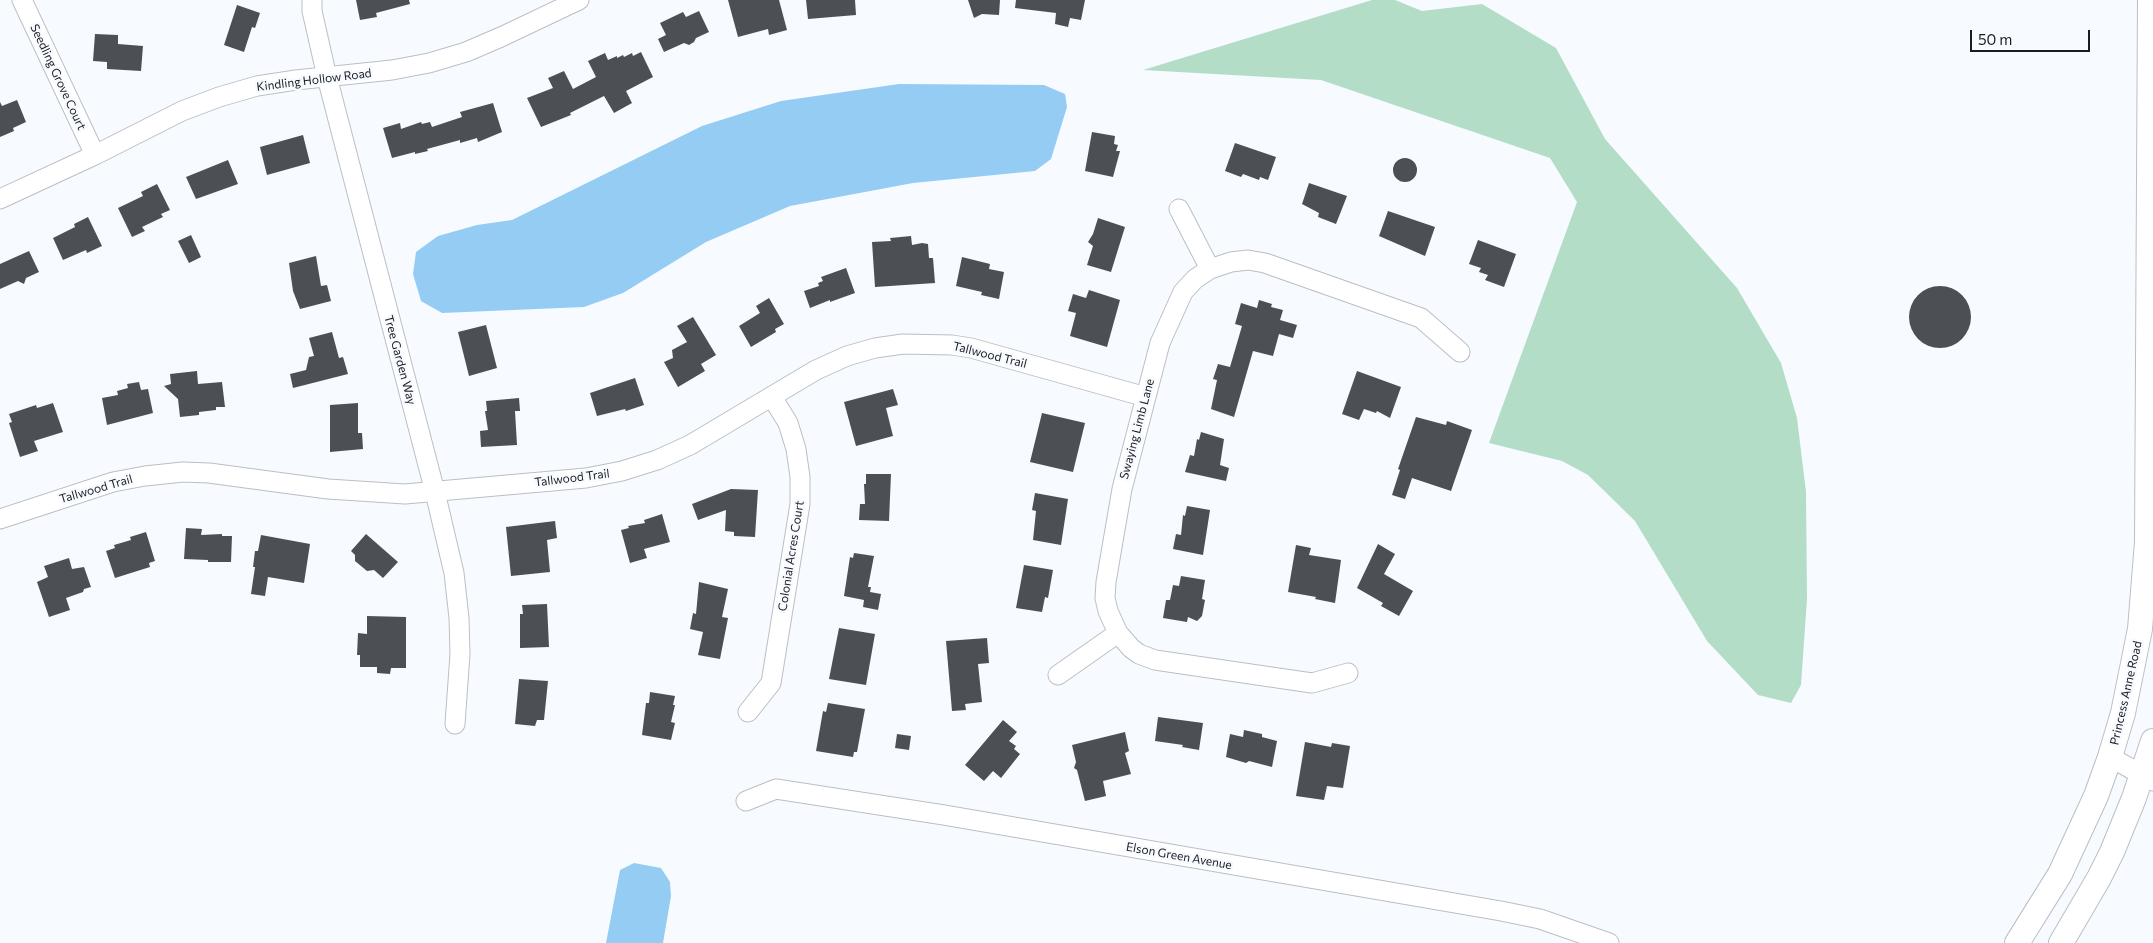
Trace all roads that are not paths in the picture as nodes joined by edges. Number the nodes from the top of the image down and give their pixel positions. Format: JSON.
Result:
{"nodes":[{"id":1,"x":22,"y":0,"type":"edge"},
{"id":2,"x":312,"y":0,"type":"edge"},
{"id":3,"x":578,"y":0,"type":"edge"},
{"id":4,"x":2150,"y":0,"type":"edge"},
{"id":5,"x":327,"y":77,"type":"junction"},
{"id":6,"x":2151,"y":143,"type":"edge"},
{"id":7,"x":95,"y":155,"type":"junction"},
{"id":8,"x":0,"y":199,"type":"edge"},
{"id":9,"x":1179,"y":209,"type":"dead end"},
{"id":10,"x":1210,"y":269,"type":"junction"},
{"id":11,"x":1460,"y":352,"type":"dead end"},
{"id":12,"x":772,"y":397,"type":"junction"},
{"id":13,"x":1146,"y":397,"type":"junction"},
{"id":14,"x":434,"y":492,"type":"junction"},
{"id":15,"x":0,"y":519,"type":"edge"},
{"id":16,"x":1118,"y":633,"type":"junction"},
{"id":17,"x":1348,"y":673,"type":"dead end"},
{"id":18,"x":1058,"y":675,"type":"dead end"},
{"id":19,"x":748,"y":712,"type":"dead end"},
{"id":20,"x":456,"y":724,"type":"dead end"},
{"id":21,"x":2153,"y":741,"type":"edge"},
{"id":22,"x":2110,"y":757,"type":"junction"},
{"id":23,"x":2148,"y":778,"type":"edge"},
{"id":24,"x":746,"y":801,"type":"dead end"},
{"id":25,"x":1609,"y":943,"type":"edge"},
{"id":26,"x":2017,"y":943,"type":"edge"},
{"id":27,"x":2061,"y":943,"type":"edge"}],
"edges":[{"from":1,"to":7,"type":"street","name":"Seedling Grove Court"},
{"from":2,"to":5,"type":"street","name":"Tree Garden Way"},
{"from":3,"to":5,"type":"street","name":"Kindling Hollow Road"},
{"from":4,"to":6,"type":"main road","name":"Princess Anne Road"},
{"from":5,"to":7,"type":"street","name":"Kindling Hollow Road"},
{"from":5,"to":14,"type":"street","name":"Tree Garden Way"},
{"from":6,"to":22,"type":"main road","name":"Princess Anne Road"},
{"from":7,"to":8,"type":"street","name":"Kindling Hollow Road"},
{"from":9,"to":10,"type":"street"},
{"from":10,"to":11,"type":"street","name":"Swaying Limb Lane"},
{"from":10,"to":13,"type":"street","name":"Swaying Limb Lane"},
{"from":12,"to":13,"type":"street","name":"Tallwood Trail"},
{"from":12,"to":14,"type":"street","name":"Tallwood Trail"},
{"from":12,"to":19,"type":"street","name":"Colonial Acres Court"},
{"from":13,"to":16,"type":"street","name":"Swaying Limb Lane"},
{"from":14,"to":15,"type":"street","name":"Tallwood Trail"},
{"from":14,"to":20,"type":"street","name":"Tree Garden Way"},
{"from":16,"to":17,"type":"street","name":"Swaying Limb Lane"},
{"from":16,"to":18,"type":"street"},
{"from":21,"to":23,"type":"main road"},
{"from":22,"to":23,"type":"street"},
{"from":22,"to":26,"type":"main road","name":"Princess Anne Road"},
{"from":23,"to":27,"type":"main road"},
{"from":24,"to":25,"type":"street","name":"Elson Green Avenue"}]}
